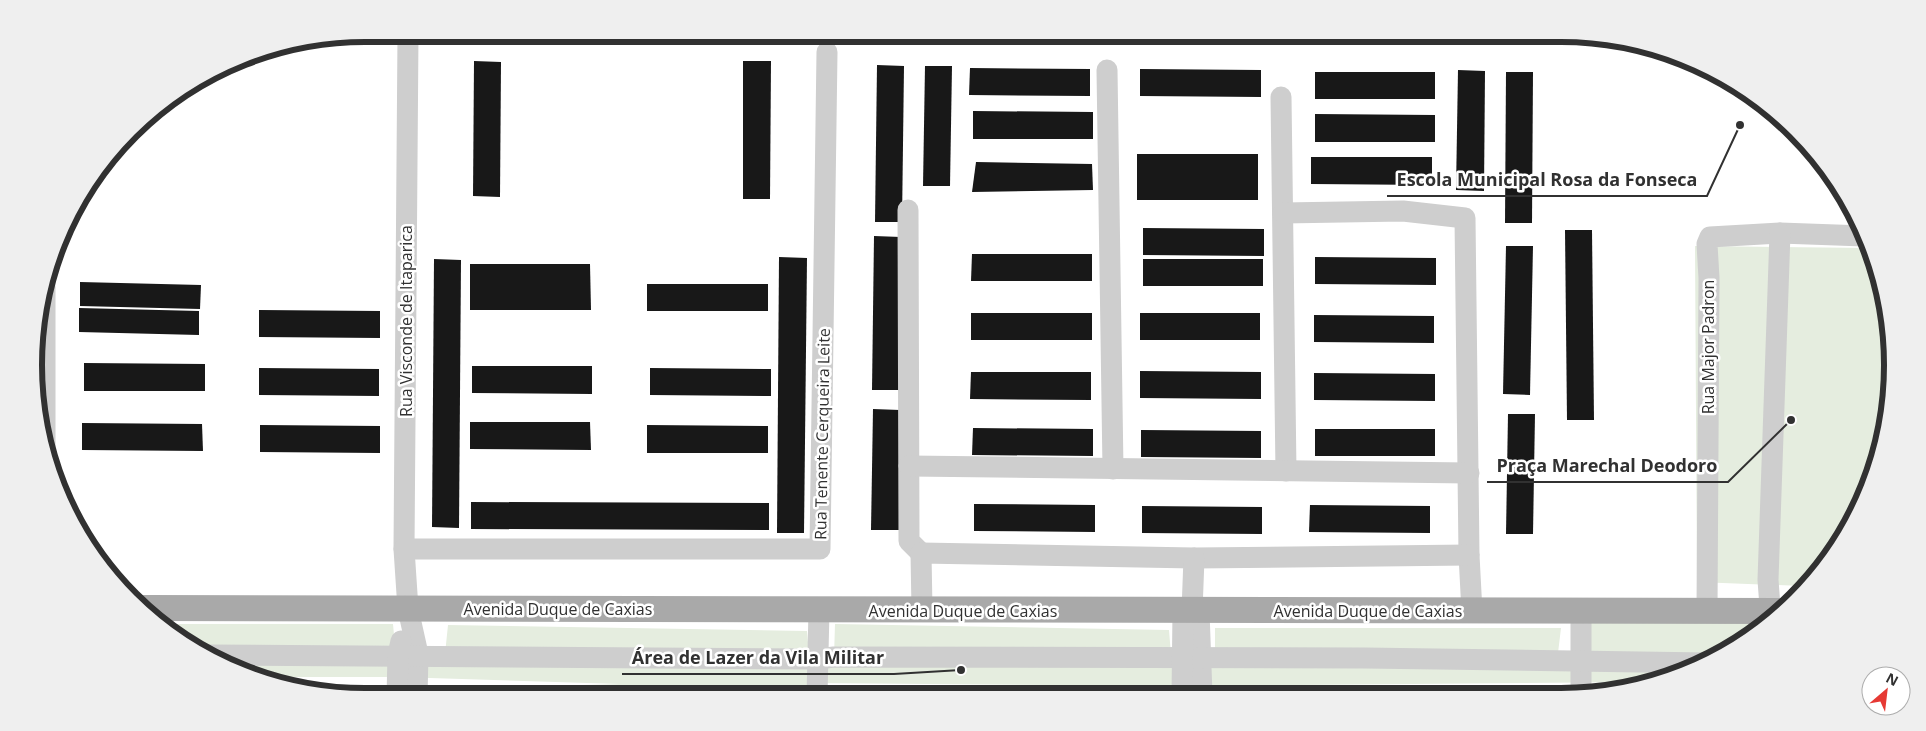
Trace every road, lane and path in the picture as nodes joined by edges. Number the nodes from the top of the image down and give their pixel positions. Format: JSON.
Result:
{"nodes":[{"id":1,"x":408,"y":42,"type":"edge"},
{"id":2,"x":827,"y":52,"type":"dead end"},
{"id":3,"x":1107,"y":70,"type":"dead end"},
{"id":4,"x":1281,"y":97,"type":"dead end"},
{"id":5,"x":908,"y":210,"type":"dead end"},
{"id":6,"x":1283,"y":213,"type":"junction"},
{"id":7,"x":1780,"y":233,"type":"junction"},
{"id":8,"x":1856,"y":236,"type":"edge"},
{"id":9,"x":45,"y":326,"type":"edge"},
{"id":10,"x":44,"y":400,"type":"edge"},
{"id":11,"x":909,"y":466,"type":"junction"},
{"id":12,"x":1113,"y":469,"type":"junction"},
{"id":13,"x":1286,"y":470,"type":"junction"},
{"id":14,"x":1468,"y":473,"type":"junction"},
{"id":15,"x":404,"y":549,"type":"junction"},
{"id":16,"x":921,"y":553,"type":"junction"},
{"id":17,"x":1469,"y":555,"type":"junction"},
{"id":18,"x":1194,"y":558,"type":"junction"},
{"id":19,"x":1774,"y":607,"type":"edge"},
{"id":20,"x":153,"y":608,"type":"edge"},
{"id":21,"x":408,"y":609,"type":"junction"},
{"id":22,"x":819,"y":610,"type":"junction"},
{"id":23,"x":922,"y":610,"type":"junction"},
{"id":24,"x":1192,"y":611,"type":"junction"},
{"id":25,"x":1707,"y":611,"type":"junction"},
{"id":26,"x":1472,"y":612,"type":"junction"},
{"id":27,"x":1581,"y":612,"type":"junction"},
{"id":28,"x":1767,"y":614,"type":"edge"},
{"id":29,"x":221,"y":654,"type":"edge"},
{"id":30,"x":408,"y":654,"type":"junction"},
{"id":31,"x":1192,"y":658,"type":"junction"},
{"id":32,"x":818,"y":659,"type":"junction"},
{"id":33,"x":1581,"y":661,"type":"junction"},
{"id":34,"x":1687,"y":663,"type":"edge"},
{"id":35,"x":399,"y":688,"type":"edge"},
{"id":36,"x":415,"y":688,"type":"edge"},
{"id":37,"x":817,"y":688,"type":"edge"},
{"id":38,"x":1184,"y":688,"type":"edge"},
{"id":39,"x":1200,"y":688,"type":"edge"},
{"id":40,"x":1581,"y":688,"type":"edge"}],
"edges":[{"from":1,"to":15,"type":"street","name":"Rua Visconde de Itaparica"},
{"from":2,"to":15,"type":"street","name":"Rua Tenente Cerqueira Leite"},
{"from":3,"to":12,"type":"street"},
{"from":4,"to":6,"type":"street"},
{"from":5,"to":11,"type":"street"},
{"from":6,"to":13,"type":"street"},
{"from":6,"to":14,"type":"street"},
{"from":7,"to":8,"type":"street","name":"Rua Major Padron"},
{"from":7,"to":19,"type":"street"},
{"from":7,"to":25,"type":"street","name":"Rua Major Padron"},
{"from":9,"to":10,"type":"street"},
{"from":11,"to":12,"type":"street"},
{"from":11,"to":16,"type":"street"},
{"from":12,"to":13,"type":"street"},
{"from":13,"to":14,"type":"street"},
{"from":14,"to":17,"type":"street"},
{"from":15,"to":21,"type":"street","name":"Rua Visconde de Itaparica"},
{"from":16,"to":18,"type":"street"},
{"from":16,"to":23,"type":"street"},
{"from":17,"to":18,"type":"street"},
{"from":17,"to":26,"type":"street"},
{"from":18,"to":24,"type":"street"},
{"from":20,"to":21,"type":"main road","name":"Avenida Duque de Caxias"},
{"from":21,"to":22,"type":"main road","name":"Avenida Duque de Caxias"},
{"from":21,"to":30,"type":"street","name":"Rua Visconde de Itaparica"},
{"from":22,"to":23,"type":"main road","name":"Avenida Duque de Caxias"},
{"from":22,"to":32,"type":"street"},
{"from":23,"to":24,"type":"main road","name":"Avenida Duque de Caxias"},
{"from":24,"to":26,"type":"main road","name":"Avenida Duque de Caxias"},
{"from":24,"to":31,"type":"street"},
{"from":25,"to":27,"type":"main road","name":"Avenida Duque de Caxias"},
{"from":25,"to":28,"type":"main road","name":"Avenida Duque de Caxias"},
{"from":26,"to":27,"type":"main road","name":"Avenida Duque de Caxias"},
{"from":27,"to":33,"type":"street"},
{"from":29,"to":30,"type":"street"},
{"from":30,"to":32,"type":"street"},
{"from":30,"to":35,"type":"street","name":"Rua Visconde de Itaparica"},
{"from":30,"to":36,"type":"street","name":"Rua Visconde de Itaparica"},
{"from":31,"to":32,"type":"street"},
{"from":31,"to":33,"type":"street"},
{"from":31,"to":38,"type":"street"},
{"from":31,"to":39,"type":"street"},
{"from":32,"to":37,"type":"street"},
{"from":33,"to":34,"type":"street"},
{"from":33,"to":40,"type":"street"}]}
